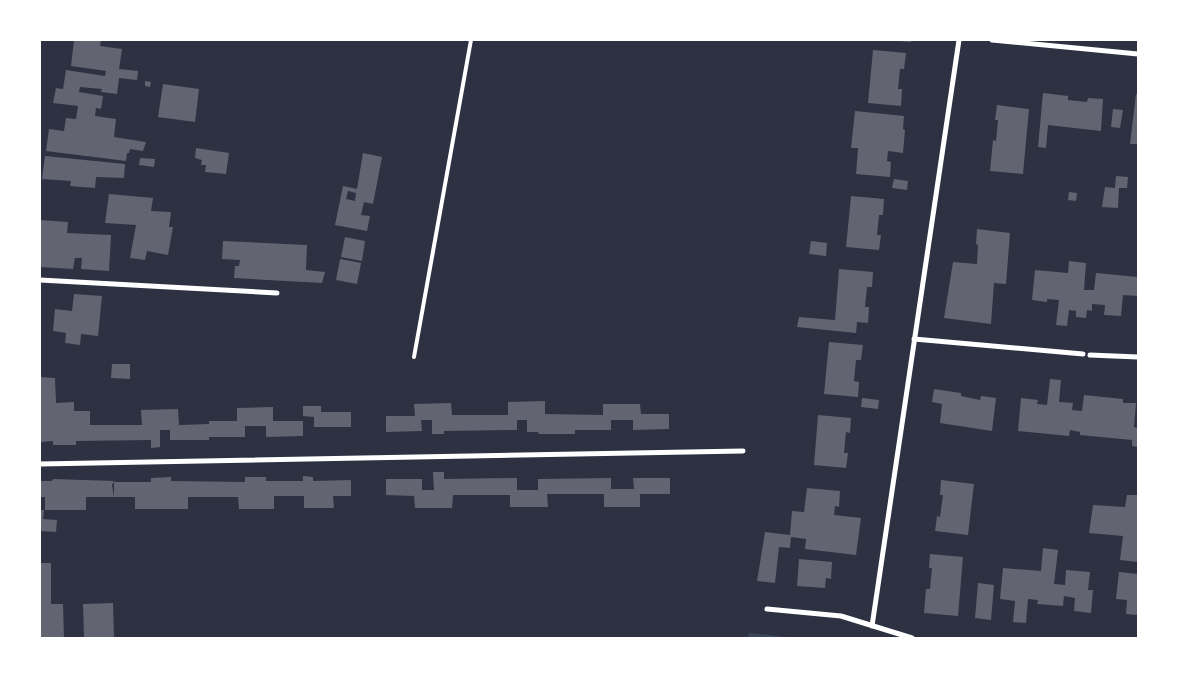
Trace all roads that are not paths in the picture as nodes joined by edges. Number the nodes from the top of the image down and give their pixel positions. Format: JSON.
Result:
{"nodes":[{"id":1,"x":470,"y":40,"type":"edge"},
{"id":2,"x":959,"y":40,"type":"edge"},
{"id":3,"x":992,"y":40,"type":"edge"},
{"id":4,"x":1138,"y":54,"type":"edge"},
{"id":5,"x":40,"y":280,"type":"edge"},
{"id":6,"x":277,"y":293,"type":"dead end"},
{"id":7,"x":914,"y":339,"type":"junction"},
{"id":8,"x":1083,"y":354,"type":"dead end"},
{"id":9,"x":1090,"y":355,"type":"dead end"},
{"id":10,"x":414,"y":357,"type":"dead end"},
{"id":11,"x":1138,"y":357,"type":"edge"},
{"id":12,"x":743,"y":452,"type":"dead end"},
{"id":13,"x":40,"y":464,"type":"edge"},
{"id":14,"x":767,"y":609,"type":"dead end"},
{"id":15,"x":872,"y":626,"type":"junction"},
{"id":16,"x":912,"y":638,"type":"edge"}],
"edges":[{"from":1,"to":10,"type":"lane"},
{"from":2,"to":7,"type":"street"},
{"from":3,"to":4,"type":"street"},
{"from":5,"to":6,"type":"street"},
{"from":7,"to":8,"type":"street"},
{"from":7,"to":15,"type":"street"},
{"from":9,"to":11,"type":"street"},
{"from":12,"to":13,"type":"street"},
{"from":14,"to":15,"type":"street"},
{"from":15,"to":16,"type":"street"}]}
